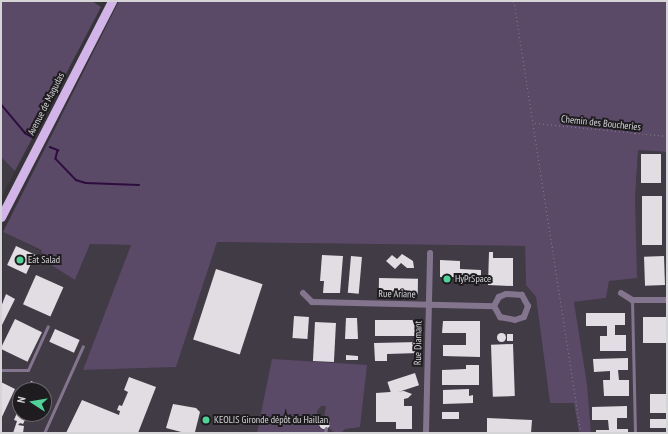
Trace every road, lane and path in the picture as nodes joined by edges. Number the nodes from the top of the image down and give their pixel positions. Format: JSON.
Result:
{"nodes":[{"id":1,"x":112,"y":1,"type":"edge"},
{"id":2,"x":514,"y":1,"type":"edge"},
{"id":3,"x":534,"y":123,"type":"junction"},
{"id":4,"x":667,"y":136,"type":"edge"},
{"id":5,"x":9,"y":201,"type":"junction"},
{"id":6,"x":1,"y":209,"type":"edge"},
{"id":7,"x":1,"y":217,"type":"edge"},
{"id":8,"x":430,"y":253,"type":"dead end"},
{"id":9,"x":303,"y":293,"type":"dead end"},
{"id":10,"x":621,"y":293,"type":"dead end"},
{"id":11,"x":632,"y":300,"type":"junction"},
{"id":12,"x":667,"y":300,"type":"edge"},
{"id":13,"x":428,"y":305,"type":"junction"},
{"id":14,"x":494,"y":306,"type":"junction"},
{"id":15,"x":48,"y":326,"type":"dead end"},
{"id":16,"x":83,"y":346,"type":"dead end"},
{"id":17,"x":1,"y":370,"type":"edge"},
{"id":18,"x":326,"y":428,"type":"dead end"},
{"id":19,"x":44,"y":433,"type":"edge"},
{"id":20,"x":325,"y":433,"type":"edge"},
{"id":21,"x":426,"y":433,"type":"edge"},
{"id":22,"x":581,"y":433,"type":"edge"},
{"id":23,"x":635,"y":433,"type":"edge"}],
"edges":[{"from":1,"to":5,"type":"main road","name":"Avenue de Magudas"},
{"from":2,"to":3,"type":"path"},
{"from":3,"to":4,"type":"path","name":"Chemin des Boucheries"},
{"from":3,"to":22,"type":"path"},
{"from":5,"to":6,"type":"street"},
{"from":5,"to":7,"type":"main road","name":"Avenue de Magudas"},
{"from":8,"to":13,"type":"street","name":"Rue Diamant"},
{"from":9,"to":13,"type":"street","name":"Rue Ariane"},
{"from":10,"to":11,"type":"street"},
{"from":11,"to":12,"type":"street"},
{"from":11,"to":23,"type":"lane"},
{"from":13,"to":14,"type":"street","name":"Rue Ariane"},
{"from":13,"to":21,"type":"street","name":"Rue Diamant"},
{"from":14,"to":14,"type":"street"},
{"from":15,"to":17,"type":"lane"},
{"from":16,"to":19,"type":"lane"},
{"from":18,"to":20,"type":"lane"}]}
